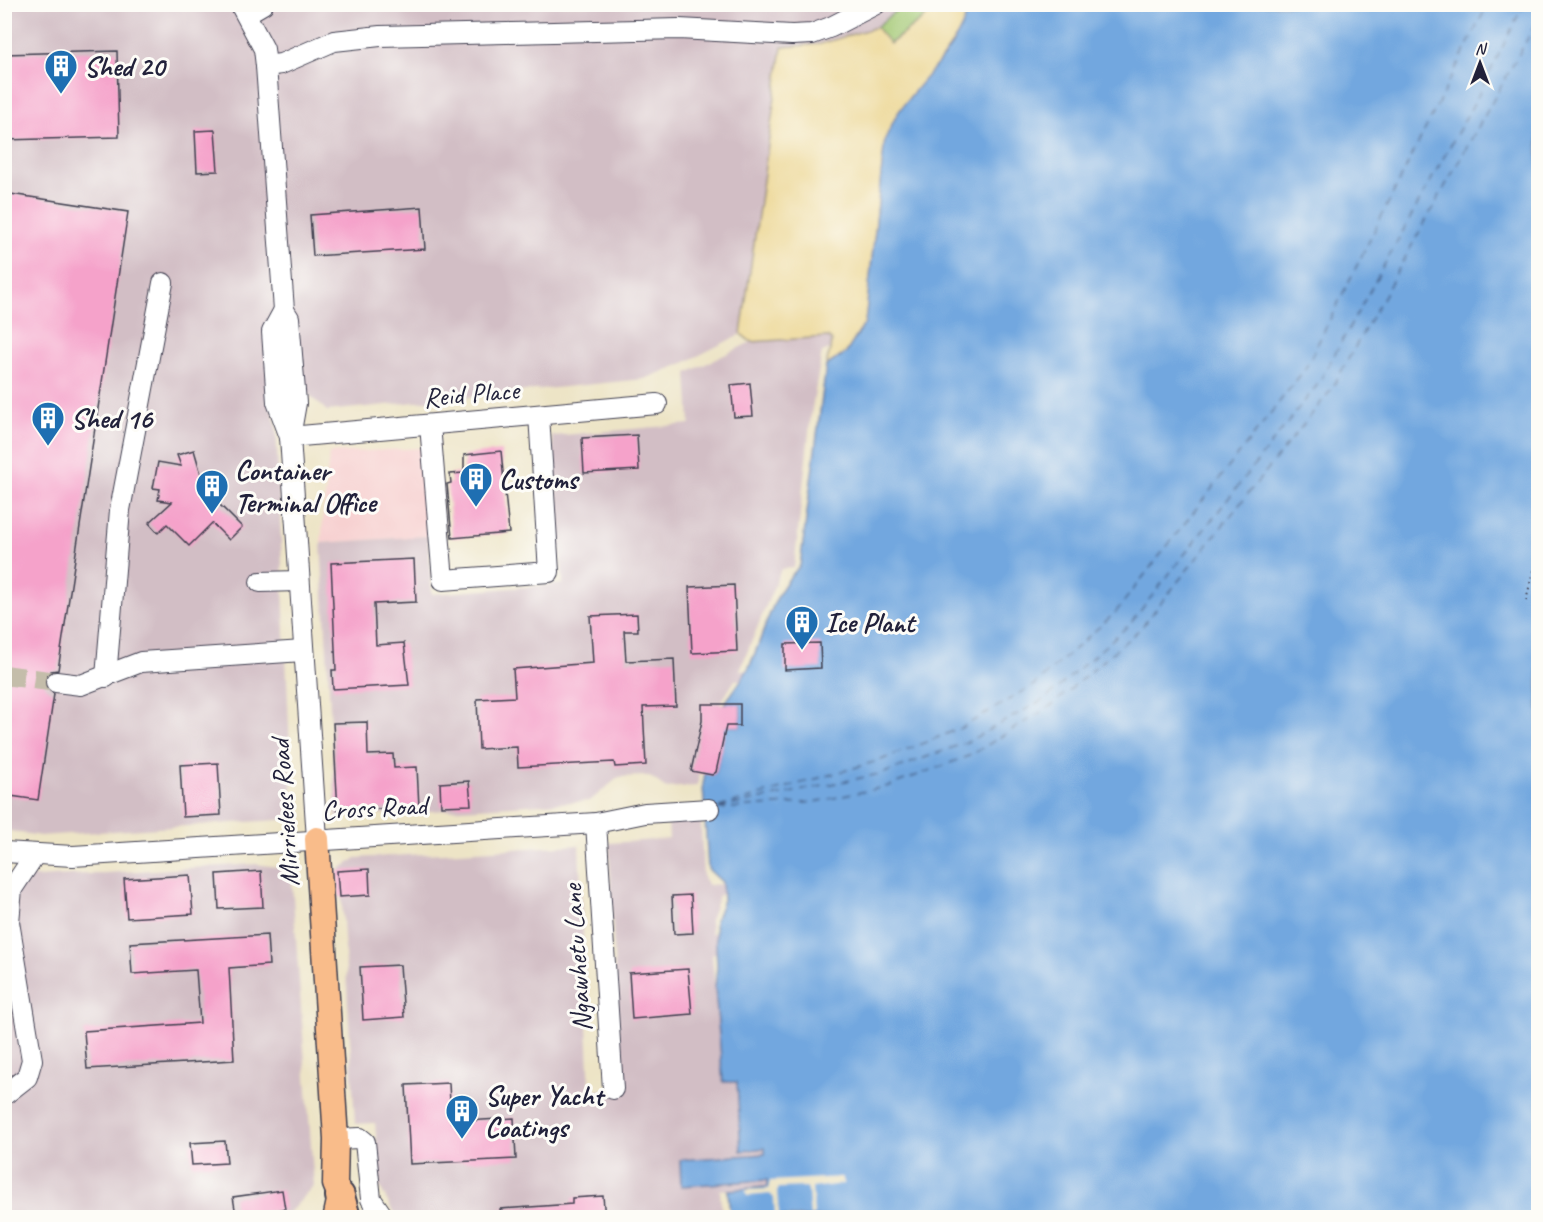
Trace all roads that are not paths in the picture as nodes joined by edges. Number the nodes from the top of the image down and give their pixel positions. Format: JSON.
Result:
{"nodes":[{"id":1,"x":876,"y":4,"type":"edge"},
{"id":2,"x":250,"y":8,"type":"edge"},
{"id":3,"x":267,"y":66,"type":"junction"},
{"id":4,"x":163,"y":283,"type":"dead end"},
{"id":5,"x":657,"y":404,"type":"dead end"},
{"id":6,"x":539,"y":415,"type":"junction"},
{"id":7,"x":430,"y":425,"type":"junction"},
{"id":8,"x":290,"y":437,"type":"junction"},
{"id":9,"x":299,"y":581,"type":"junction"},
{"id":10,"x":260,"y":582,"type":"dead end"},
{"id":11,"x":303,"y":651,"type":"junction"},
{"id":12,"x":106,"y":677,"type":"junction"},
{"id":13,"x":56,"y":682,"type":"tunnel mouth"},
{"id":14,"x":709,"y":805,"type":"dead end"},
{"id":15,"x":596,"y":823,"type":"junction"},
{"id":16,"x":317,"y":839,"type":"junction"},
{"id":17,"x":4,"y":852,"type":"edge"},
{"id":18,"x":34,"y":855,"type":"junction"},
{"id":19,"x":612,"y":1089,"type":"dead end"},
{"id":20,"x":4,"y":1095,"type":"edge"},
{"id":21,"x":336,"y":1139,"type":"junction"},
{"id":22,"x":339,"y":1204,"type":"edge"},
{"id":23,"x":318,"y":1218,"type":"edge"},
{"id":24,"x":384,"y":1218,"type":"edge"}],
"edges":[{"from":1,"to":3,"type":"street"},
{"from":2,"to":3,"type":"street","name":"Mirrielees Road"},
{"from":3,"to":8,"type":"street","name":"Mirrielees Road"},
{"from":4,"to":12,"type":"street"},
{"from":5,"to":6,"type":"street","name":"Reid Place"},
{"from":6,"to":7,"type":"street","name":"Reid Place"},
{"from":6,"to":7,"type":"street"},
{"from":7,"to":8,"type":"street","name":"Reid Place"},
{"from":8,"to":9,"type":"street","name":"Mirrielees Road"},
{"from":9,"to":10,"type":"street"},
{"from":9,"to":11,"type":"street","name":"Mirrielees Road"},
{"from":11,"to":12,"type":"street"},
{"from":11,"to":16,"type":"street","name":"Mirrielees Road"},
{"from":12,"to":13,"type":"street"},
{"from":14,"to":15,"type":"street","name":"Cross Road"},
{"from":15,"to":16,"type":"street","name":"Cross Road"},
{"from":15,"to":19,"type":"street","name":"Ngawhetu Lane"},
{"from":16,"to":18,"type":"street","name":"Cross Road"},
{"from":16,"to":21,"type":"main road","name":"Mirrielees Road"},
{"from":17,"to":18,"type":"street","name":"Cross Road"},
{"from":18,"to":20,"type":"street"},
{"from":21,"to":22,"type":"main road","name":"Mirrielees Road"},
{"from":21,"to":24,"type":"street"},
{"from":22,"to":23,"type":"main road","name":"Mirrielees Road"}]}
